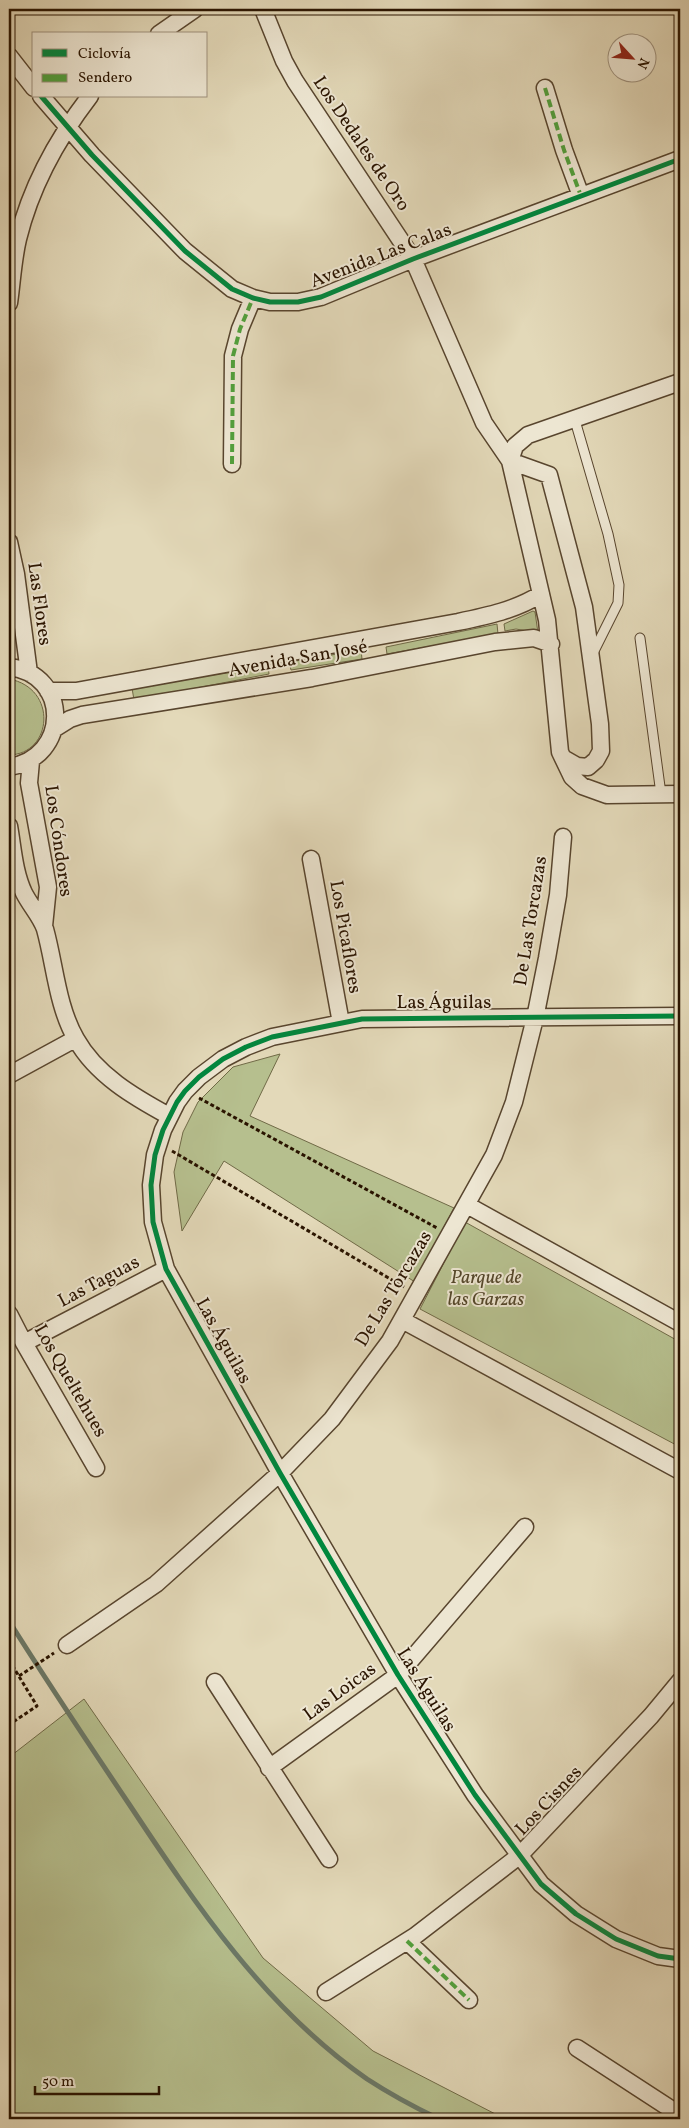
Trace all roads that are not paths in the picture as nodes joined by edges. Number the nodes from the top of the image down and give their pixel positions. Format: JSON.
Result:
{"nodes":[{"id":1,"x":195,"y":9,"type":"edge"},
{"id":2,"x":263,"y":9,"type":"edge"},
{"id":3,"x":162,"y":32,"type":"edge"},
{"id":4,"x":9,"y":56,"type":"edge"},
{"id":5,"x":32,"y":85,"type":"edge"},
{"id":6,"x":546,"y":88,"type":"dead end"},
{"id":7,"x":43,"y":98,"type":"edge"},
{"id":8,"x":89,"y":98,"type":"edge"},
{"id":9,"x":68,"y":126,"type":"junction"},
{"id":10,"x":680,"y":159,"type":"edge"},
{"id":11,"x":581,"y":196,"type":"junction"},
{"id":12,"x":413,"y":259,"type":"junction"},
{"id":13,"x":253,"y":298,"type":"junction"},
{"id":14,"x":9,"y":303,"type":"edge"},
{"id":15,"x":680,"y":382,"type":"edge"},
{"id":16,"x":574,"y":417,"type":"junction"},
{"id":17,"x":510,"y":462,"type":"junction"},
{"id":18,"x":232,"y":464,"type":"dead end"},
{"id":19,"x":9,"y":542,"type":"edge"},
{"id":20,"x":541,"y":594,"type":"junction"},
{"id":21,"x":640,"y":638,"type":"dead end"},
{"id":22,"x":551,"y":644,"type":"junction"},
{"id":23,"x":591,"y":658,"type":"junction"},
{"id":24,"x":9,"y":667,"type":"edge"},
{"id":25,"x":29,"y":673,"type":"junction"},
{"id":26,"x":48,"y":691,"type":"junction"},
{"id":27,"x":54,"y":730,"type":"junction"},
{"id":28,"x":563,"y":758,"type":"junction"},
{"id":29,"x":31,"y":761,"type":"junction"},
{"id":30,"x":9,"y":767,"type":"edge"},
{"id":31,"x":661,"y":794,"type":"junction"},
{"id":32,"x":680,"y":794,"type":"edge"},
{"id":33,"x":9,"y":826,"type":"edge"},
{"id":34,"x":563,"y":837,"type":"dead end"},
{"id":35,"x":310,"y":859,"type":"dead end"},
{"id":36,"x":44,"y":926,"type":"junction"},
{"id":37,"x":680,"y":1016,"type":"edge"},
{"id":38,"x":535,"y":1018,"type":"junction"},
{"id":39,"x":340,"y":1023,"type":"junction"},
{"id":40,"x":75,"y":1039,"type":"junction"},
{"id":41,"x":9,"y":1075,"type":"edge"},
{"id":42,"x":169,"y":1116,"type":"junction"},
{"id":43,"x":467,"y":1205,"type":"junction"},
{"id":44,"x":166,"y":1269,"type":"junction"},
{"id":45,"x":9,"y":1314,"type":"edge"},
{"id":46,"x":402,"y":1320,"type":"junction"},
{"id":47,"x":680,"y":1323,"type":"edge"},
{"id":48,"x":24,"y":1343,"type":"junction"},
{"id":49,"x":96,"y":1468,"type":"dead end"},
{"id":50,"x":680,"y":1471,"type":"edge"},
{"id":51,"x":280,"y":1473,"type":"junction"},
{"id":52,"x":525,"y":1527,"type":"dead end"},
{"id":53,"x":67,"y":1645,"type":"dead end"},
{"id":54,"x":398,"y":1675,"type":"junction"},
{"id":55,"x":680,"y":1681,"type":"edge"},
{"id":56,"x":215,"y":1682,"type":"dead end"},
{"id":57,"x":269,"y":1768,"type":"junction"},
{"id":58,"x":519,"y":1856,"type":"junction"},
{"id":59,"x":329,"y":1859,"type":"dead end"},
{"id":60,"x":407,"y":1942,"type":"junction"},
{"id":61,"x":680,"y":1959,"type":"edge"},
{"id":62,"x":326,"y":1992,"type":"dead end"},
{"id":63,"x":469,"y":2000,"type":"dead end"},
{"id":64,"x":577,"y":2048,"type":"dead end"},
{"id":65,"x":680,"y":2115,"type":"edge"}],
"edges":[{"from":1,"to":3,"type":"street"},
{"from":2,"to":12,"type":"street","name":"Los Dedales de Oro"},
{"from":4,"to":5,"type":"street"},
{"from":6,"to":11,"type":"street"},
{"from":7,"to":9,"type":"street","name":"Avenida Las Calas"},
{"from":8,"to":9,"type":"street"},
{"from":9,"to":13,"type":"street","name":"Avenida Las Calas"},
{"from":9,"to":14,"type":"street"},
{"from":10,"to":11,"type":"street","name":"Avenida Las Calas"},
{"from":11,"to":12,"type":"street","name":"Avenida Las Calas"},
{"from":12,"to":13,"type":"street","name":"Avenida Las Calas"},
{"from":12,"to":17,"type":"street","name":"Los Dedales de Oro"},
{"from":13,"to":18,"type":"street"},
{"from":15,"to":16,"type":"street"},
{"from":16,"to":17,"type":"street"},
{"from":16,"to":23,"type":"lane"},
{"from":17,"to":20,"type":"street"},
{"from":17,"to":23,"type":"street"},
{"from":19,"to":25,"type":"street","name":"Las Flores"},
{"from":20,"to":22,"type":"street"},
{"from":20,"to":26,"type":"street","name":"Avenida San José"},
{"from":21,"to":31,"type":"lane"},
{"from":22,"to":27,"type":"street","name":"Avenida San José"},
{"from":22,"to":28,"type":"street"},
{"from":23,"to":28,"type":"street"},
{"from":24,"to":25,"type":"street"},
{"from":25,"to":26,"type":"street"},
{"from":26,"to":27,"type":"street"},
{"from":27,"to":29,"type":"street"},
{"from":28,"to":31,"type":"street"},
{"from":29,"to":30,"type":"street"},
{"from":29,"to":36,"type":"street","name":"Los Cóndores"},
{"from":31,"to":32,"type":"street"},
{"from":33,"to":36,"type":"street","name":"Los Cóndores"},
{"from":34,"to":38,"type":"street","name":"De Las Torcazas"},
{"from":35,"to":39,"type":"street","name":"Los Picaflores"},
{"from":36,"to":40,"type":"street","name":"Los Cóndores"},
{"from":37,"to":38,"type":"street","name":"Las Águilas"},
{"from":38,"to":39,"type":"street","name":"Las Águilas"},
{"from":38,"to":43,"type":"street","name":"De Las Torcazas"},
{"from":39,"to":42,"type":"street","name":"Las Águilas"},
{"from":40,"to":41,"type":"street"},
{"from":40,"to":42,"type":"street","name":"Los Cóndores"},
{"from":42,"to":44,"type":"street","name":"Las Águilas"},
{"from":43,"to":46,"type":"street","name":"De Las Torcazas"},
{"from":43,"to":47,"type":"street"},
{"from":44,"to":48,"type":"street","name":"Las Taguas"},
{"from":44,"to":51,"type":"street","name":"Las Águilas"},
{"from":45,"to":48,"type":"street","name":"Los Queltehues"},
{"from":46,"to":50,"type":"street"},
{"from":46,"to":51,"type":"street","name":"De Las Torcazas"},
{"from":48,"to":49,"type":"street","name":"Los Queltehues"},
{"from":51,"to":53,"type":"street","name":"De Las Torcazas"},
{"from":51,"to":54,"type":"street","name":"Las Águilas"},
{"from":52,"to":54,"type":"street","name":"Las Loicas"},
{"from":54,"to":57,"type":"street","name":"Las Loicas"},
{"from":54,"to":58,"type":"street","name":"Las Águilas"},
{"from":55,"to":58,"type":"street","name":"Los Cisnes"},
{"from":56,"to":57,"type":"street"},
{"from":57,"to":59,"type":"street"},
{"from":58,"to":60,"type":"street","name":"Los Cisnes"},
{"from":58,"to":61,"type":"street","name":"Las Águilas"},
{"from":60,"to":62,"type":"street","name":"Los Cisnes"},
{"from":60,"to":63,"type":"street"},
{"from":64,"to":65,"type":"street"}]}
